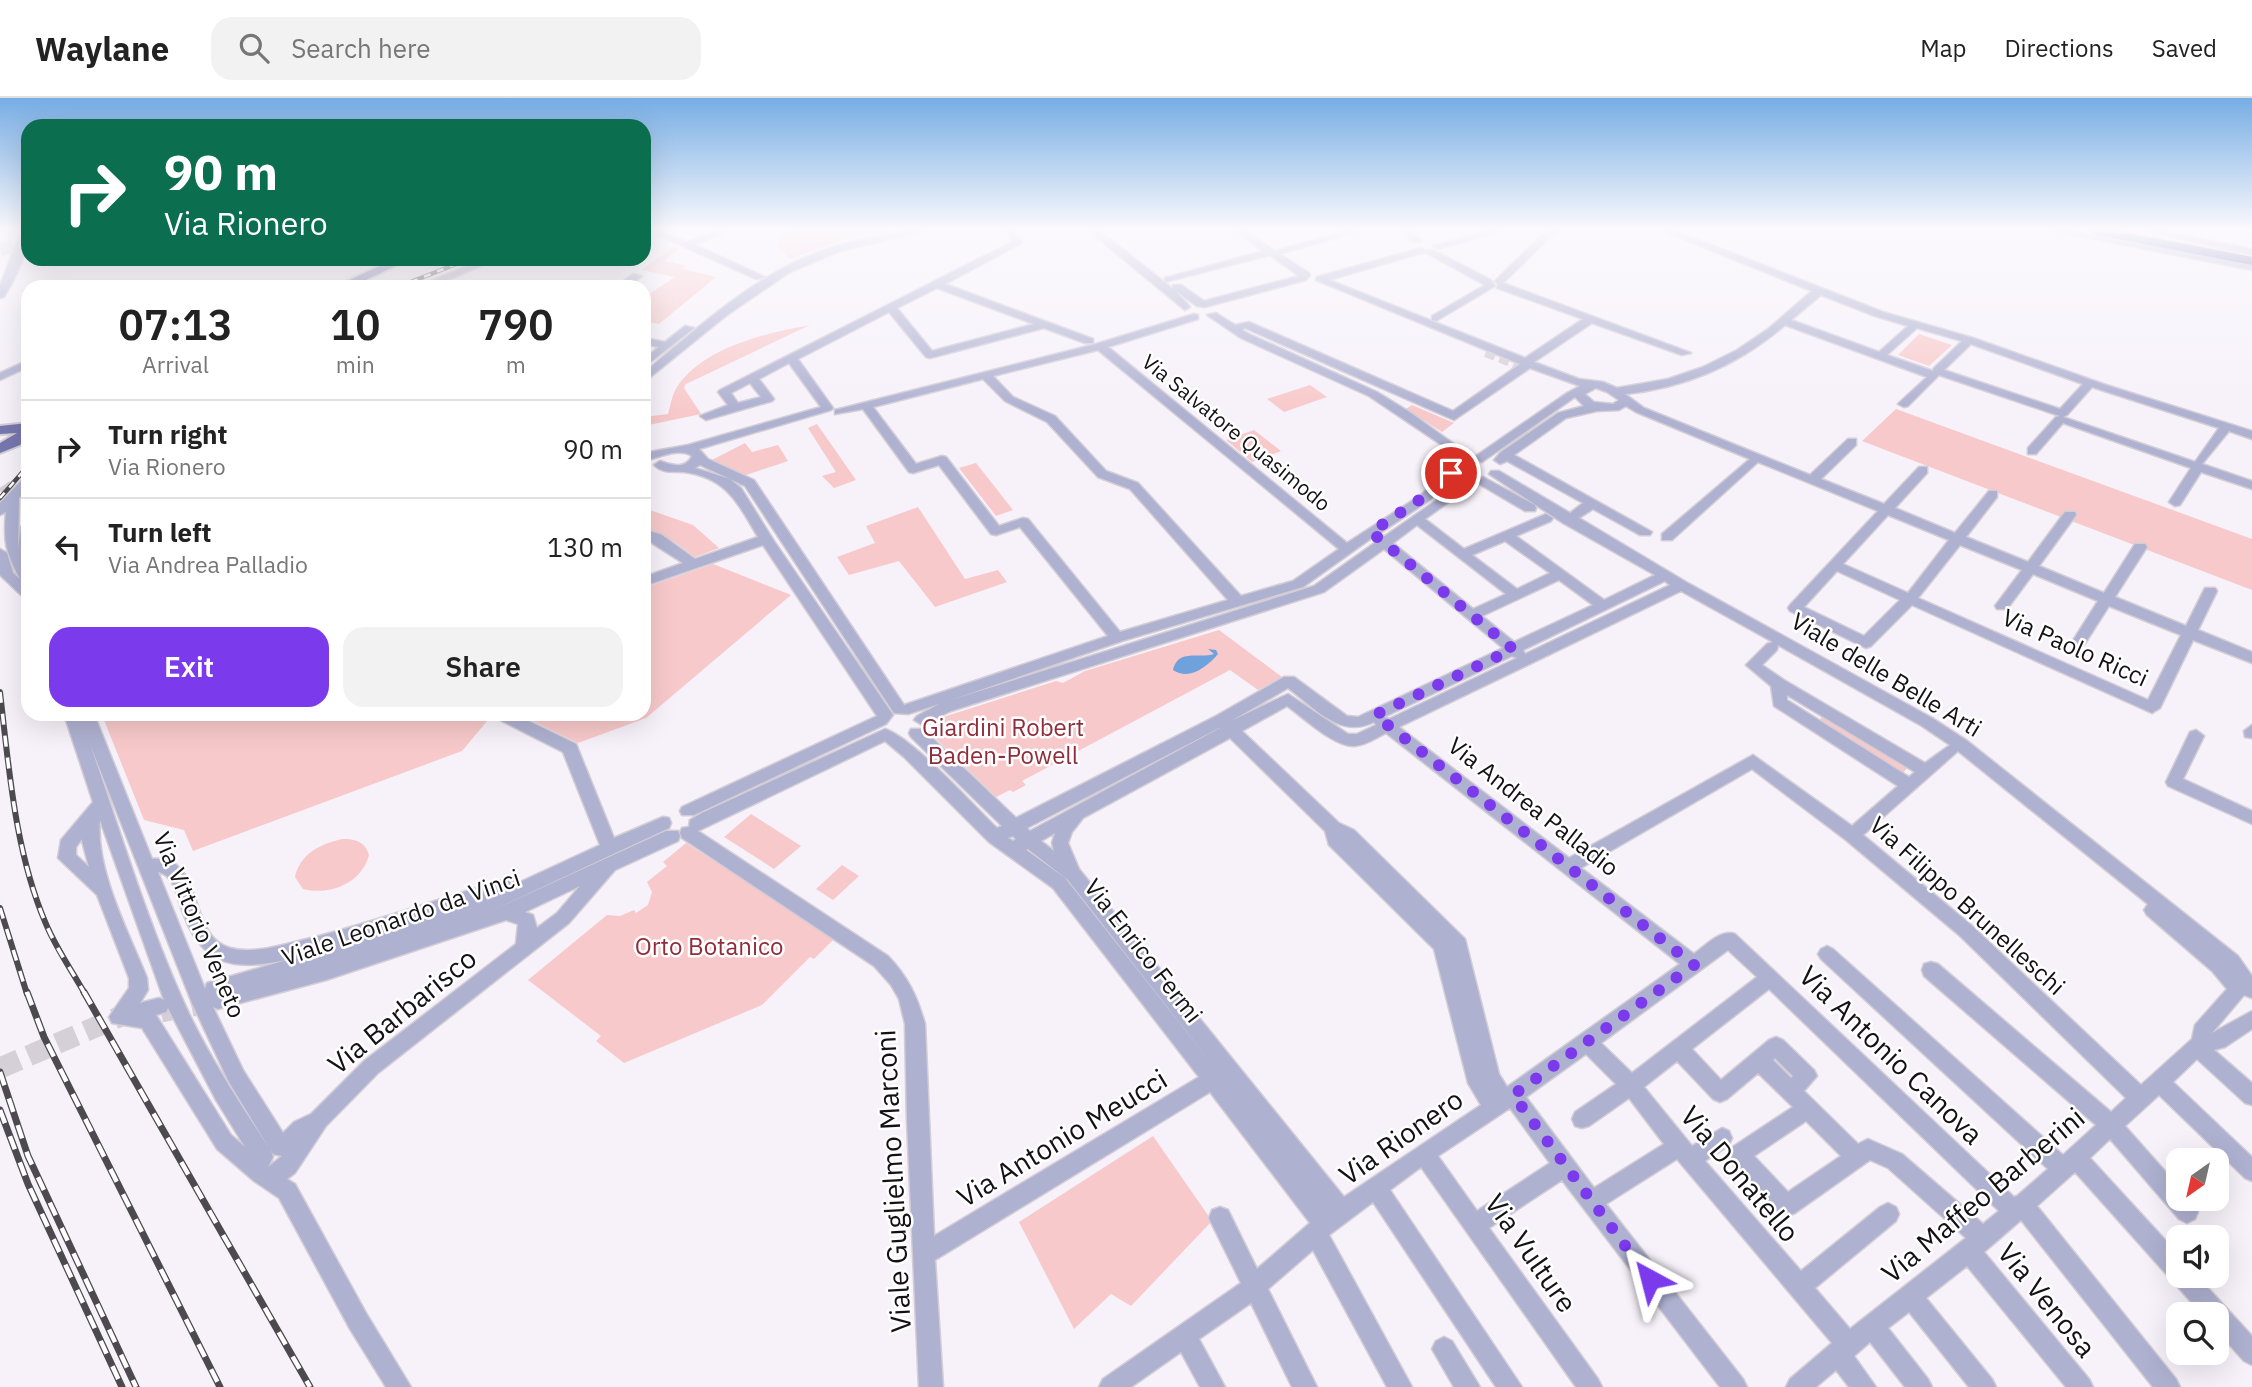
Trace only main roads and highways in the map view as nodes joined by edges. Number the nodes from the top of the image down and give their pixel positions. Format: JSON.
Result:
{"nodes":[{"id":1,"x":0,"y":430,"type":"edge"},
{"id":2,"x":21,"y":430,"type":"edge"},
{"id":3,"x":21,"y":433,"type":"edge"},
{"id":4,"x":2,"y":450,"type":"edge"}],
"edges":[{"from":1,"to":2,"type":"main road"},
{"from":3,"to":4,"type":"main road"}]}
